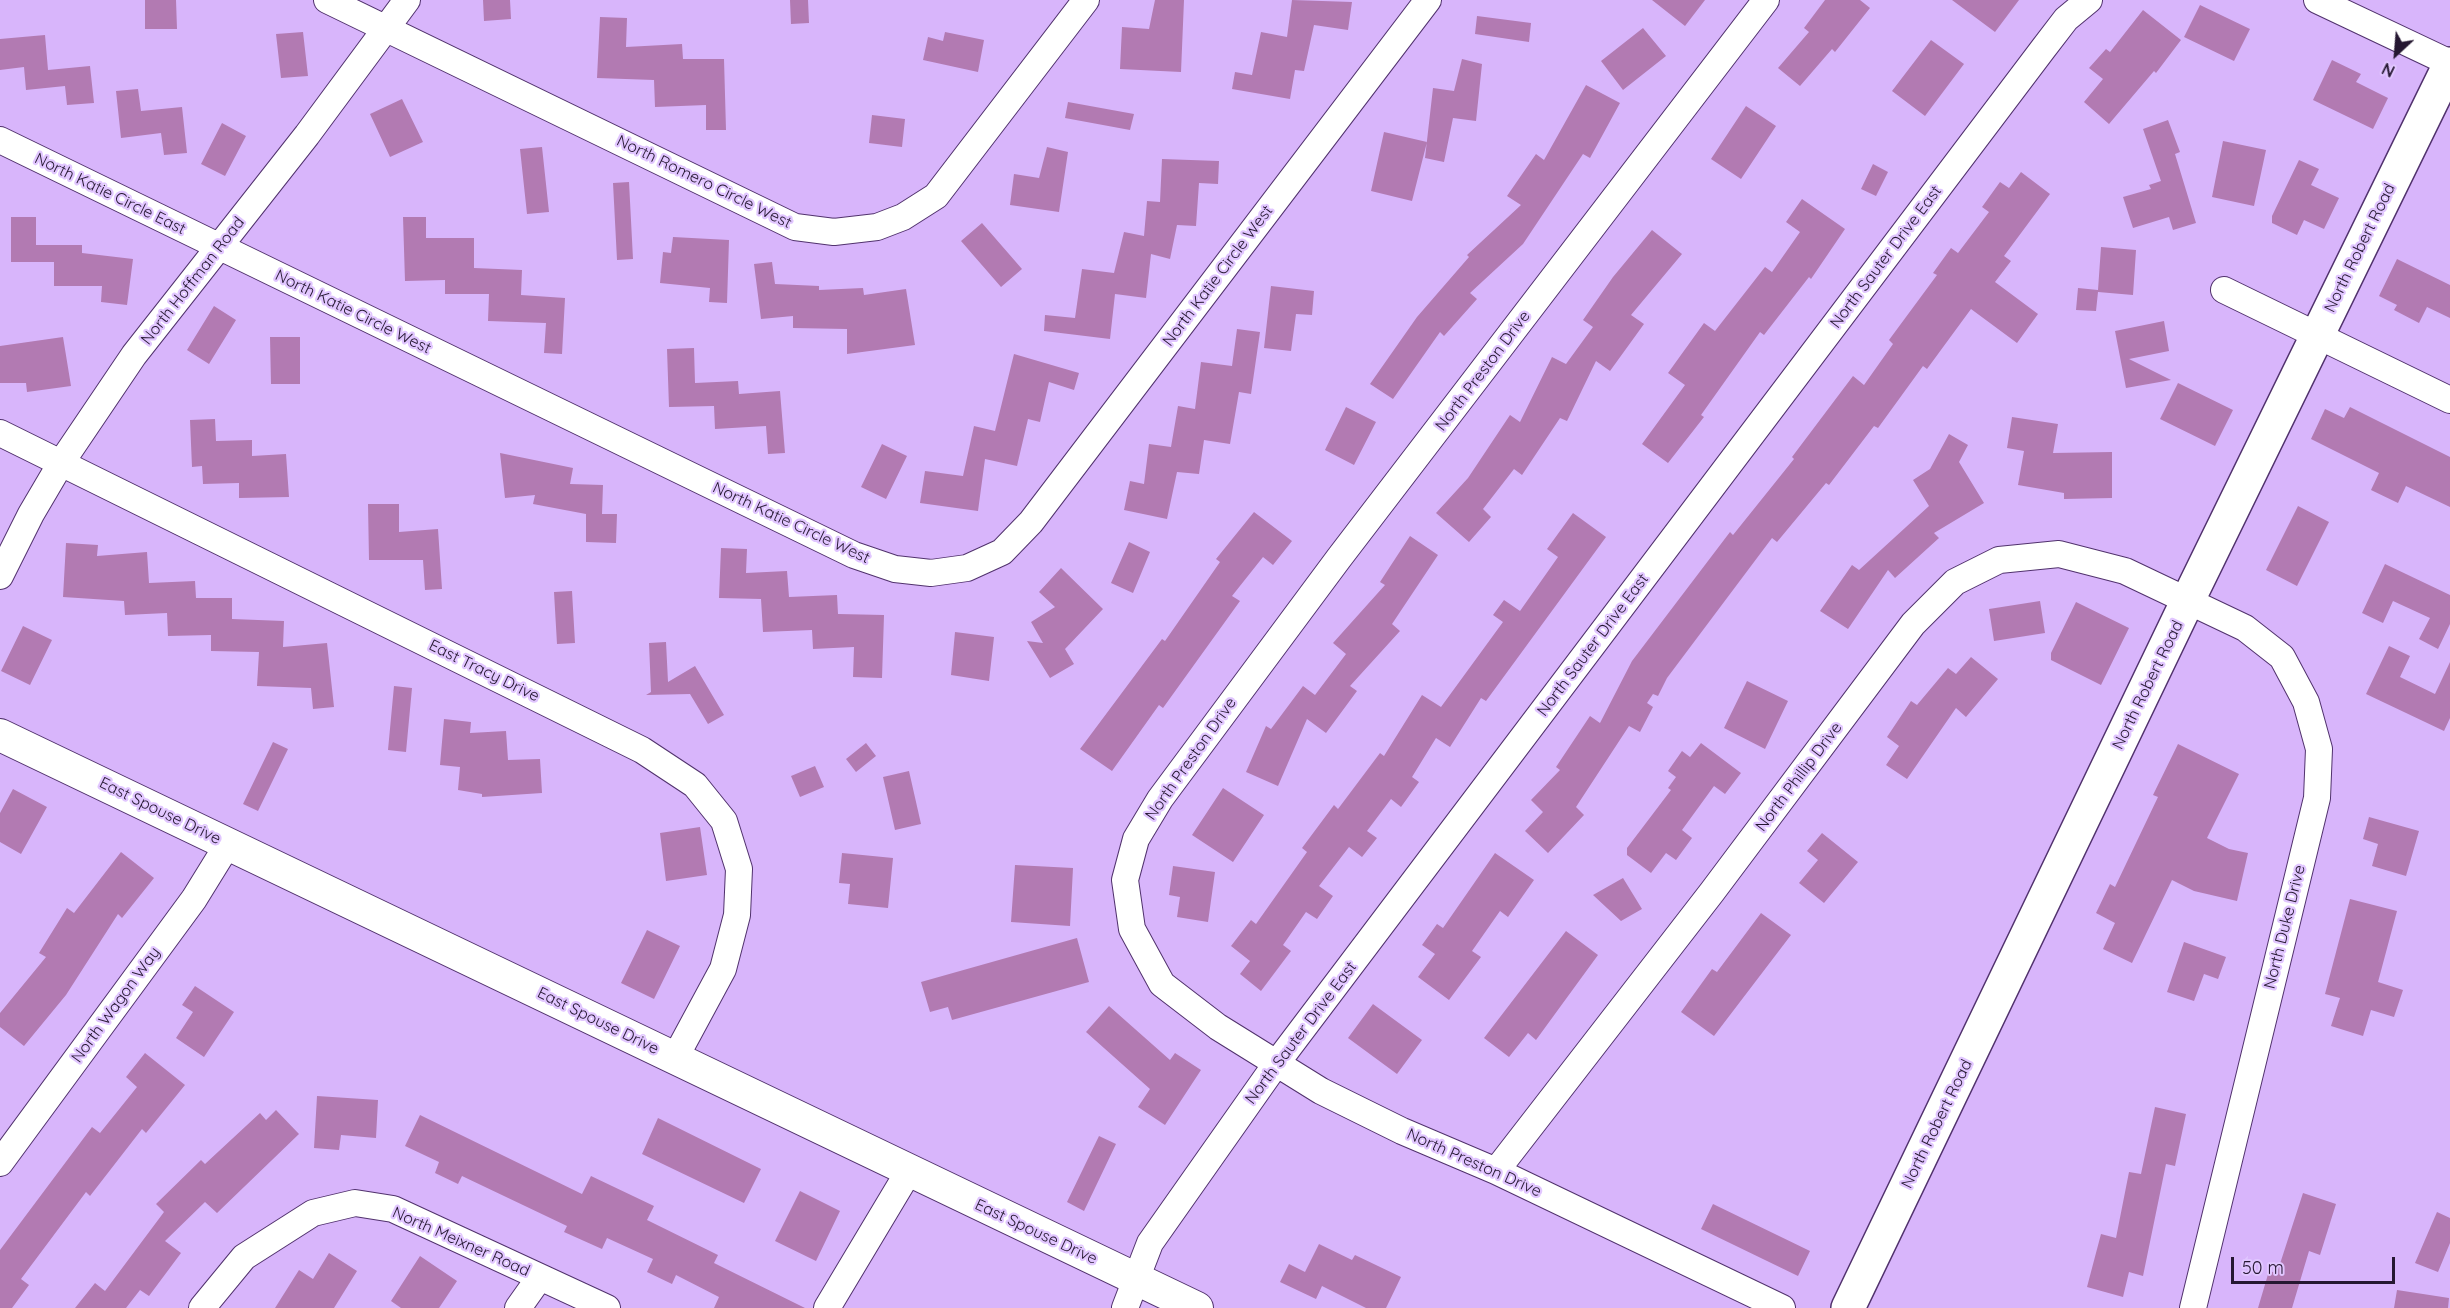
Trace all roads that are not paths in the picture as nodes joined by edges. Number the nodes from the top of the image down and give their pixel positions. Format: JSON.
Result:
{"nodes":[{"id":1,"x":327,"y":0,"type":"edge"},
{"id":2,"x":407,"y":0,"type":"edge"},
{"id":3,"x":1086,"y":0,"type":"edge"},
{"id":4,"x":1428,"y":0,"type":"edge"},
{"id":5,"x":1766,"y":0,"type":"edge"},
{"id":6,"x":2089,"y":0,"type":"edge"},
{"id":7,"x":2317,"y":0,"type":"edge"},
{"id":8,"x":385,"y":28,"type":"junction"},
{"id":9,"x":2450,"y":63,"type":"edge"},
{"id":10,"x":0,"y":140,"type":"edge"},
{"id":11,"x":219,"y":249,"type":"junction"},
{"id":12,"x":2224,"y":291,"type":"dead end"},
{"id":13,"x":2317,"y":335,"type":"junction"},
{"id":14,"x":2450,"y":400,"type":"edge"},
{"id":15,"x":0,"y":433,"type":"edge"},
{"id":16,"x":61,"y":462,"type":"junction"},
{"id":17,"x":0,"y":576,"type":"edge"},
{"id":18,"x":2188,"y":600,"type":"junction"},
{"id":19,"x":0,"y":735,"type":"edge"},
{"id":20,"x":228,"y":844,"type":"junction"},
{"id":21,"x":675,"y":1058,"type":"junction"},
{"id":22,"x":1276,"y":1064,"type":"junction"},
{"id":23,"x":0,"y":1162,"type":"edge"},
{"id":24,"x":909,"y":1171,"type":"junction"},
{"id":25,"x":1496,"y":1171,"type":"junction"},
{"id":26,"x":540,"y":1278,"type":"junction"},
{"id":27,"x":1136,"y":1279,"type":"junction"},
{"id":28,"x":202,"y":1308,"type":"edge"},
{"id":29,"x":518,"y":1308,"type":"edge"},
{"id":30,"x":607,"y":1308,"type":"edge"},
{"id":31,"x":827,"y":1308,"type":"edge"},
{"id":32,"x":1125,"y":1308,"type":"edge"},
{"id":33,"x":1197,"y":1308,"type":"edge"},
{"id":34,"x":1782,"y":1308,"type":"edge"},
{"id":35,"x":1848,"y":1308,"type":"edge"},
{"id":36,"x":2193,"y":1308,"type":"edge"}],
"edges":[{"from":1,"to":8,"type":"street","name":"North Romero Circle West"},
{"from":2,"to":8,"type":"street","name":"North Hoffman Road"},
{"from":3,"to":8,"type":"street","name":"North Romero Circle West"},
{"from":4,"to":11,"type":"street","name":"North Katie Circle West"},
{"from":5,"to":22,"type":"street","name":"North Preston Drive"},
{"from":6,"to":22,"type":"street","name":"North Sauter Drive East"},
{"from":7,"to":9,"type":"street"},
{"from":8,"to":11,"type":"street","name":"North Hoffman Road"},
{"from":9,"to":13,"type":"main road","name":"North Robert Road"},
{"from":10,"to":11,"type":"street","name":"North Katie Circle East"},
{"from":11,"to":16,"type":"street","name":"North Hoffman Road"},
{"from":12,"to":13,"type":"street"},
{"from":13,"to":14,"type":"street"},
{"from":13,"to":18,"type":"main road","name":"North Robert Road"},
{"from":15,"to":16,"type":"street","name":"East Tracy Drive"},
{"from":16,"to":17,"type":"street","name":"North Hoffman Road"},
{"from":16,"to":21,"type":"street","name":"East Tracy Drive"},
{"from":18,"to":25,"type":"street","name":"North Phillip Drive"},
{"from":18,"to":35,"type":"main road","name":"North Robert Road"},
{"from":18,"to":36,"type":"street","name":"North Duke Drive"},
{"from":19,"to":20,"type":"street","name":"East Spouse Drive"},
{"from":20,"to":21,"type":"street","name":"East Spouse Drive"},
{"from":20,"to":23,"type":"street","name":"North Wagon Way"},
{"from":21,"to":24,"type":"street","name":"East Spouse Drive"},
{"from":22,"to":25,"type":"street","name":"North Preston Drive"},
{"from":22,"to":27,"type":"street","name":"North Sauter Drive East"},
{"from":24,"to":27,"type":"street","name":"East Spouse Drive"},
{"from":24,"to":31,"type":"street"},
{"from":25,"to":34,"type":"street","name":"North Preston Drive"},
{"from":26,"to":28,"type":"street","name":"North Meixner Road"},
{"from":26,"to":29,"type":"street"},
{"from":26,"to":30,"type":"street","name":"North Meixner Road"},
{"from":27,"to":32,"type":"street","name":"North Sauter Drive East"},
{"from":27,"to":33,"type":"street","name":"East Spouse Drive"}]}
